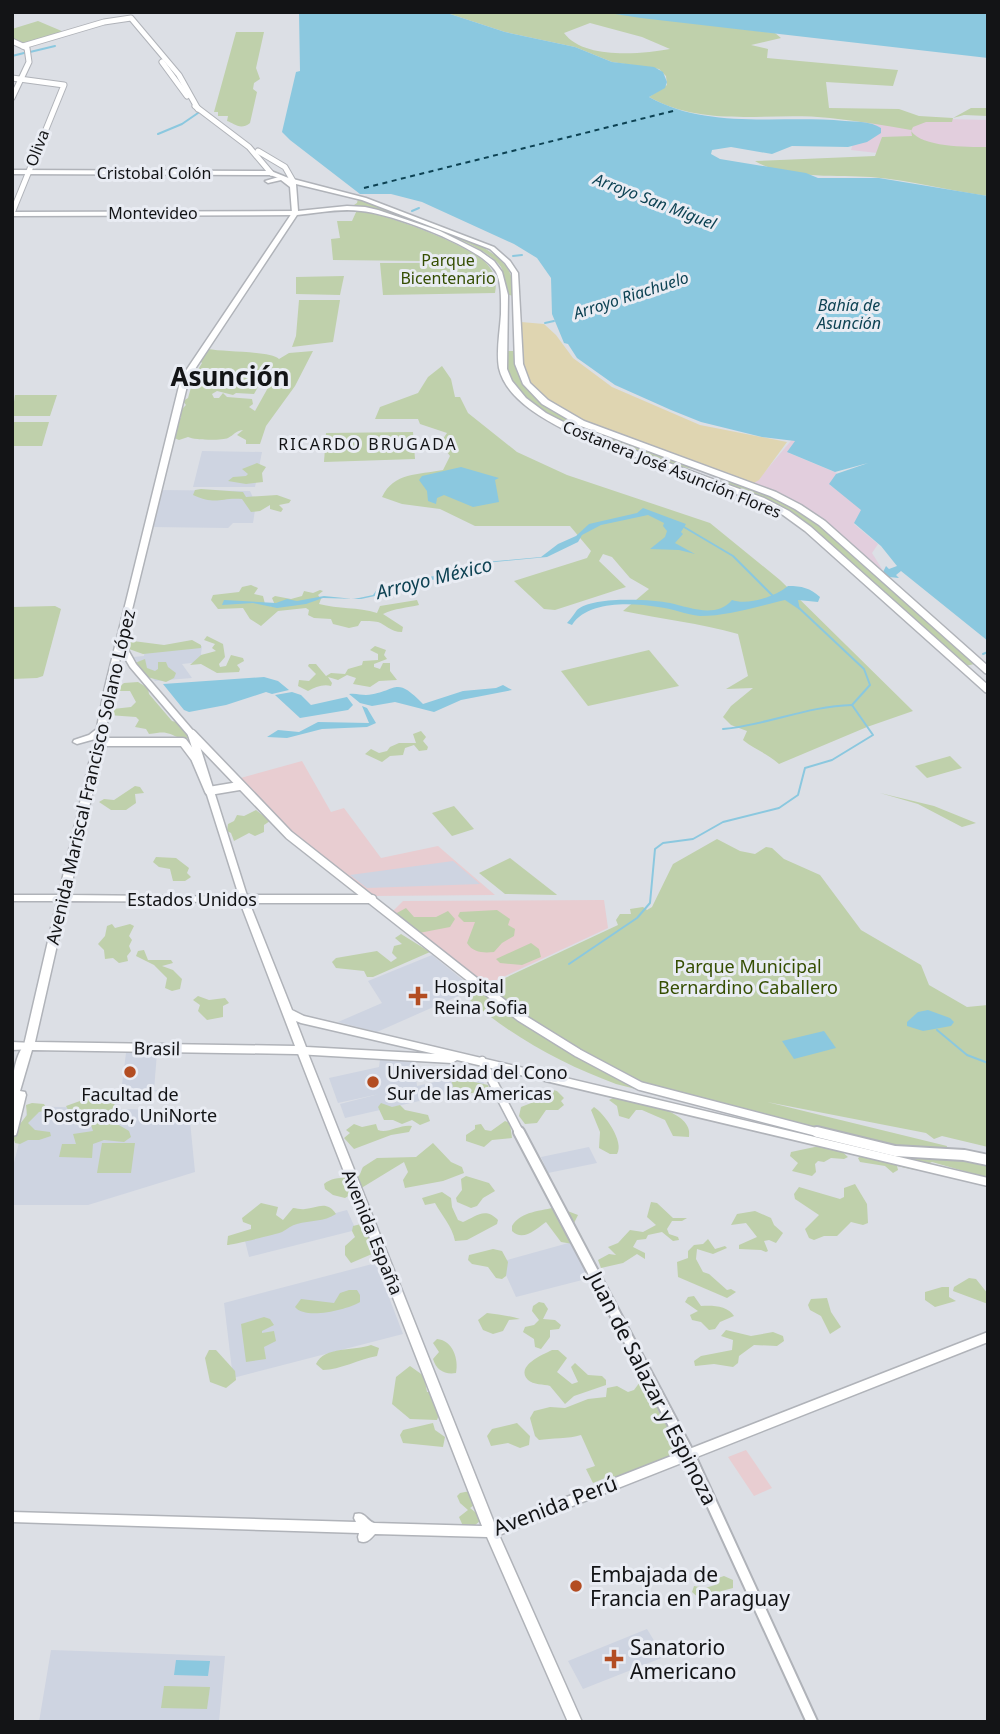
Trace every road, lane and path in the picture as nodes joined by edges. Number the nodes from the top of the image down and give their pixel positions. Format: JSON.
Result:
{"nodes":[{"id":1,"x":12,"y":41,"type":"edge"},
{"id":2,"x":23,"y":46,"type":"junction"},
{"id":3,"x":12,"y":78,"type":"edge"},
{"id":4,"x":21,"y":79,"type":"junction"},
{"id":5,"x":12,"y":98,"type":"edge"},
{"id":6,"x":249,"y":148,"type":"junction"},
{"id":7,"x":12,"y":172,"type":"edge"},
{"id":8,"x":28,"y":172,"type":"junction"},
{"id":9,"x":270,"y":177,"type":"junction"},
{"id":10,"x":294,"y":184,"type":"junction"},
{"id":11,"x":350,"y":195,"type":"junction"},
{"id":12,"x":341,"y":209,"type":"junction"},
{"id":13,"x":291,"y":213,"type":"junction"},
{"id":14,"x":12,"y":214,"type":"edge"},
{"id":15,"x":503,"y":330,"type":"junction"},
{"id":16,"x":518,"y":330,"type":"junction"},
{"id":17,"x":503,"y":348,"type":"junction"},
{"id":18,"x":518,"y":349,"type":"junction"},
{"id":19,"x":120,"y":643,"type":"junction"},
{"id":20,"x":985,"y":668,"type":"edge"},
{"id":21,"x":965,"y":670,"type":"junction"},
{"id":22,"x":988,"y":690,"type":"edge"},
{"id":23,"x":101,"y":730,"type":"junction"},
{"id":24,"x":195,"y":737,"type":"junction"},
{"id":25,"x":77,"y":742,"type":"dead end"},
{"id":26,"x":99,"y":742,"type":"junction"},
{"id":27,"x":239,"y":786,"type":"junction"},
{"id":28,"x":209,"y":791,"type":"junction"},
{"id":29,"x":12,"y":898,"type":"edge"},
{"id":30,"x":62,"y":898,"type":"junction"},
{"id":31,"x":244,"y":899,"type":"junction"},
{"id":32,"x":372,"y":900,"type":"junction"},
{"id":33,"x":287,"y":1012,"type":"junction"},
{"id":34,"x":25,"y":1046,"type":"edge"},
{"id":35,"x":302,"y":1051,"type":"junction"},
{"id":36,"x":482,"y":1061,"type":"junction"},
{"id":37,"x":638,"y":1091,"type":"junction"},
{"id":38,"x":12,"y":1104,"type":"edge"},
{"id":39,"x":12,"y":1132,"type":"edge"},
{"id":40,"x":988,"y":1160,"type":"edge"},
{"id":41,"x":988,"y":1182,"type":"edge"},
{"id":42,"x":988,"y":1338,"type":"edge"},
{"id":43,"x":690,"y":1454,"type":"junction"},
{"id":44,"x":12,"y":1517,"type":"edge"},
{"id":45,"x":360,"y":1518,"type":"dead end"},
{"id":46,"x":491,"y":1531,"type":"junction"},
{"id":47,"x":368,"y":1533,"type":"junction"},
{"id":48,"x":575,"y":1722,"type":"edge"},
{"id":49,"x":812,"y":1722,"type":"edge"}],
"edges":[{"from":1,"to":2,"type":"street"},
{"from":2,"to":4,"type":"street"},
{"from":2,"to":6,"type":"street"},
{"from":3,"to":4,"type":"street"},
{"from":4,"to":5,"type":"street"},
{"from":4,"to":8,"type":"street","name":"Oliva"},
{"from":6,"to":9,"type":"street"},
{"from":6,"to":10,"type":"street"},
{"from":7,"to":8,"type":"main road","name":"Cristobal Colón"},
{"from":8,"to":9,"type":"main road","name":"Cristobal Colón"},
{"from":8,"to":14,"type":"street","name":"Oliva"},
{"from":9,"to":10,"type":"main road","name":"Cristobal Colón"},
{"from":10,"to":11,"type":"main road","name":"Costanera José Asunción Flores"},
{"from":10,"to":13,"type":"main road"},
{"from":11,"to":12,"type":"main road"},
{"from":11,"to":16,"type":"main road","name":"Costanera José Asunción Flores"},
{"from":12,"to":13,"type":"main road","name":"Montevideo"},
{"from":12,"to":15,"type":"main road","name":"Costanera José Asunción Flores"},
{"from":13,"to":14,"type":"main road","name":"Montevideo"},
{"from":13,"to":19,"type":"main road","name":"Avenida Mariscal Francisco Solano López"},
{"from":15,"to":16,"type":"main road"},
{"from":15,"to":17,"type":"main road","name":"Costanera José Asunción Flores"},
{"from":16,"to":18,"type":"main road","name":"Costanera José Asunción Flores"},
{"from":17,"to":18,"type":"main road"},
{"from":17,"to":21,"type":"main road","name":"Costanera José Asunción Flores"},
{"from":18,"to":20,"type":"main road","name":"Costanera José Asunción Flores"},
{"from":19,"to":23,"type":"main road","name":"Avenida Mariscal Francisco Solano López"},
{"from":19,"to":24,"type":"main road"},
{"from":20,"to":21,"type":"main road"},
{"from":21,"to":22,"type":"main road","name":"Costanera José Asunción Flores"},
{"from":23,"to":25,"type":"main road"},
{"from":23,"to":26,"type":"main road","name":"Avenida Mariscal Francisco Solano López"},
{"from":24,"to":27,"type":"street"},
{"from":24,"to":28,"type":"main road","name":"Avenida España"},
{"from":26,"to":28,"type":"street"},
{"from":26,"to":30,"type":"main road","name":"Avenida Mariscal Francisco Solano López"},
{"from":27,"to":28,"type":"street"},
{"from":27,"to":32,"type":"street"},
{"from":28,"to":31,"type":"main road","name":"Avenida España"},
{"from":29,"to":30,"type":"main road","name":"Estados Unidos"},
{"from":30,"to":31,"type":"main road","name":"Estados Unidos"},
{"from":30,"to":34,"type":"main road","name":"Avenida Mariscal Francisco Solano López"},
{"from":31,"to":32,"type":"street","name":"Estados Unidos"},
{"from":31,"to":33,"type":"main road","name":"Avenida España"},
{"from":32,"to":37,"type":"street"},
{"from":33,"to":35,"type":"main road","name":"Avenida España"},
{"from":33,"to":36,"type":"main road"},
{"from":34,"to":35,"type":"main road","name":"Brasil"},
{"from":34,"to":38,"type":"main road","name":"Avenida Mariscal Francisco Solano López"},
{"from":34,"to":39,"type":"main road","name":"Avenida Mariscal Francisco Solano López"},
{"from":35,"to":36,"type":"main road","name":"Brasil"},
{"from":35,"to":46,"type":"main road","name":"Avenida España"},
{"from":36,"to":37,"type":"main road"},
{"from":36,"to":43,"type":"street","name":"Juan de Salazar y Espinoza"},
{"from":37,"to":40,"type":"street"},
{"from":37,"to":41,"type":"main road"},
{"from":42,"to":43,"type":"main road","name":"Avenida Perú"},
{"from":43,"to":46,"type":"main road","name":"Avenida Perú"},
{"from":43,"to":49,"type":"street","name":"Juan de Salazar y Espinoza"},
{"from":44,"to":47,"type":"main road","name":"Avenida Perú"},
{"from":45,"to":47,"type":"main road"},
{"from":46,"to":47,"type":"main road","name":"Avenida Perú"},
{"from":46,"to":48,"type":"main road","name":"Avenida España"}]}
